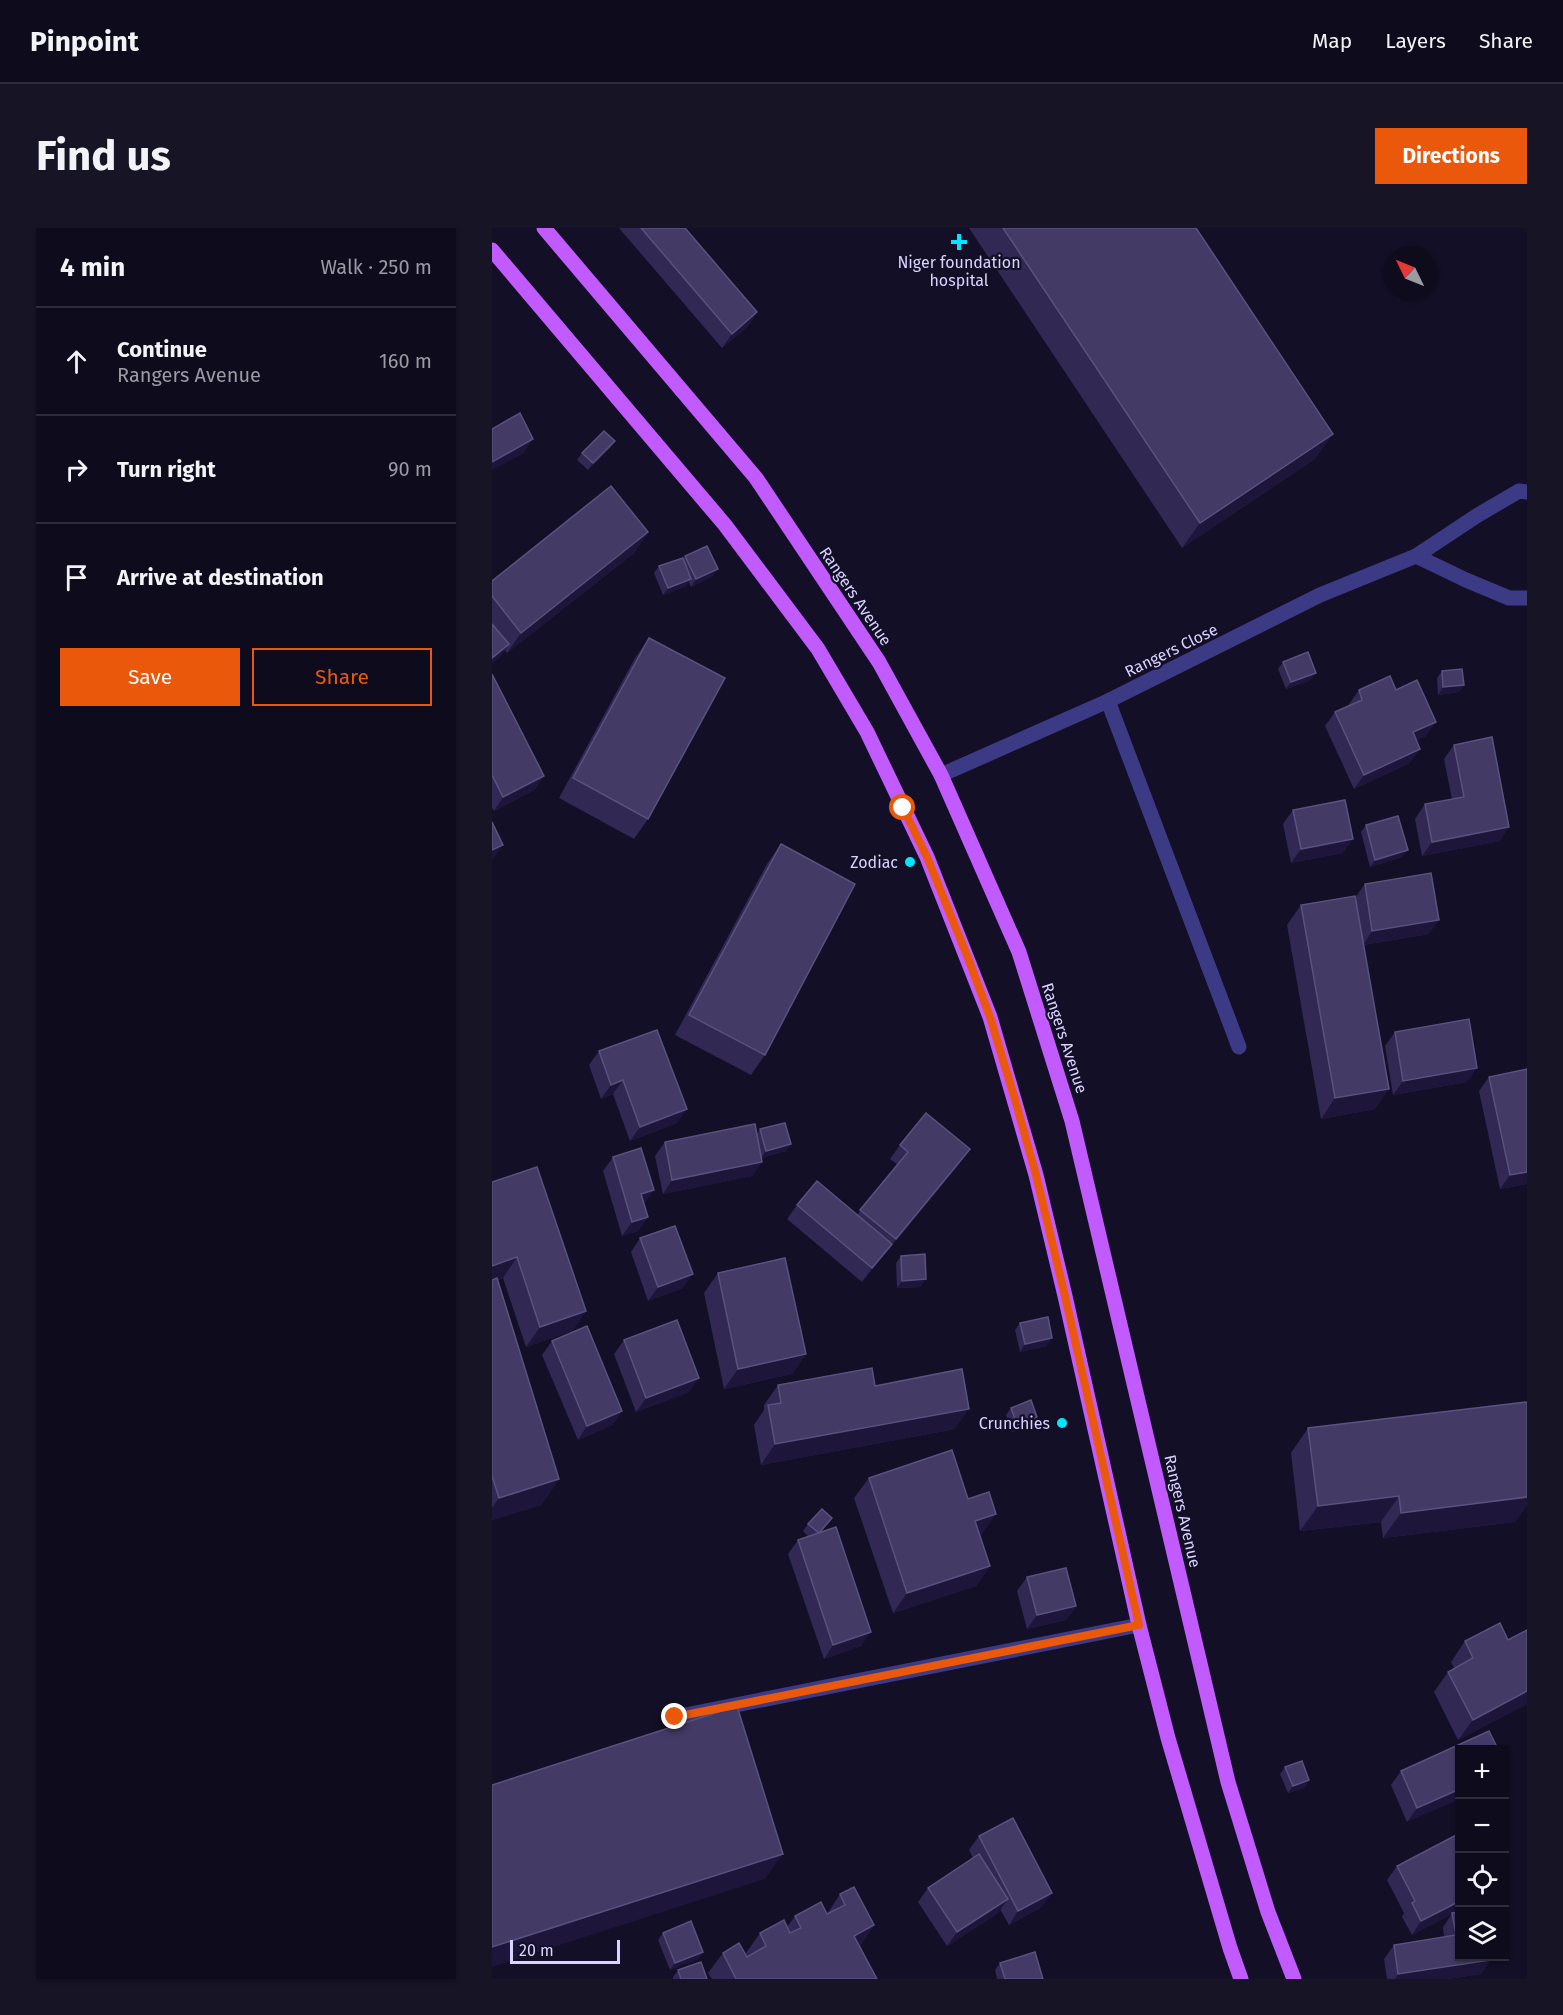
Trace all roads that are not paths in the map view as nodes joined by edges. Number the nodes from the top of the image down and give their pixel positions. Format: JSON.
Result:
{"nodes":[{"id":1,"x":544,"y":228,"type":"edge"},
{"id":2,"x":492,"y":250,"type":"edge"},
{"id":3,"x":1527,"y":492,"type":"edge"},
{"id":4,"x":1416,"y":556,"type":"junction"},
{"id":5,"x":1527,"y":598,"type":"edge"},
{"id":6,"x":1108,"y":701,"type":"junction"},
{"id":7,"x":941,"y":775,"type":"junction"},
{"id":8,"x":1239,"y":1047,"type":"dead end"},
{"id":9,"x":1139,"y":1625,"type":"junction"},
{"id":10,"x":675,"y":1717,"type":"dead end"},
{"id":11,"x":1241,"y":1979,"type":"edge"},
{"id":12,"x":1294,"y":1979,"type":"edge"}],
"edges":[{"from":1,"to":7,"type":"main road","name":"Rangers Avenue"},
{"from":2,"to":9,"type":"main road"},
{"from":3,"to":4,"type":"street","name":"Rangers Close"},
{"from":4,"to":5,"type":"street"},
{"from":4,"to":6,"type":"street","name":"Rangers Close"},
{"from":6,"to":7,"type":"street","name":"Rangers Close"},
{"from":6,"to":8,"type":"street"},
{"from":7,"to":12,"type":"main road","name":"Rangers Avenue"},
{"from":9,"to":10,"type":"street"},
{"from":9,"to":11,"type":"main road"}]}
